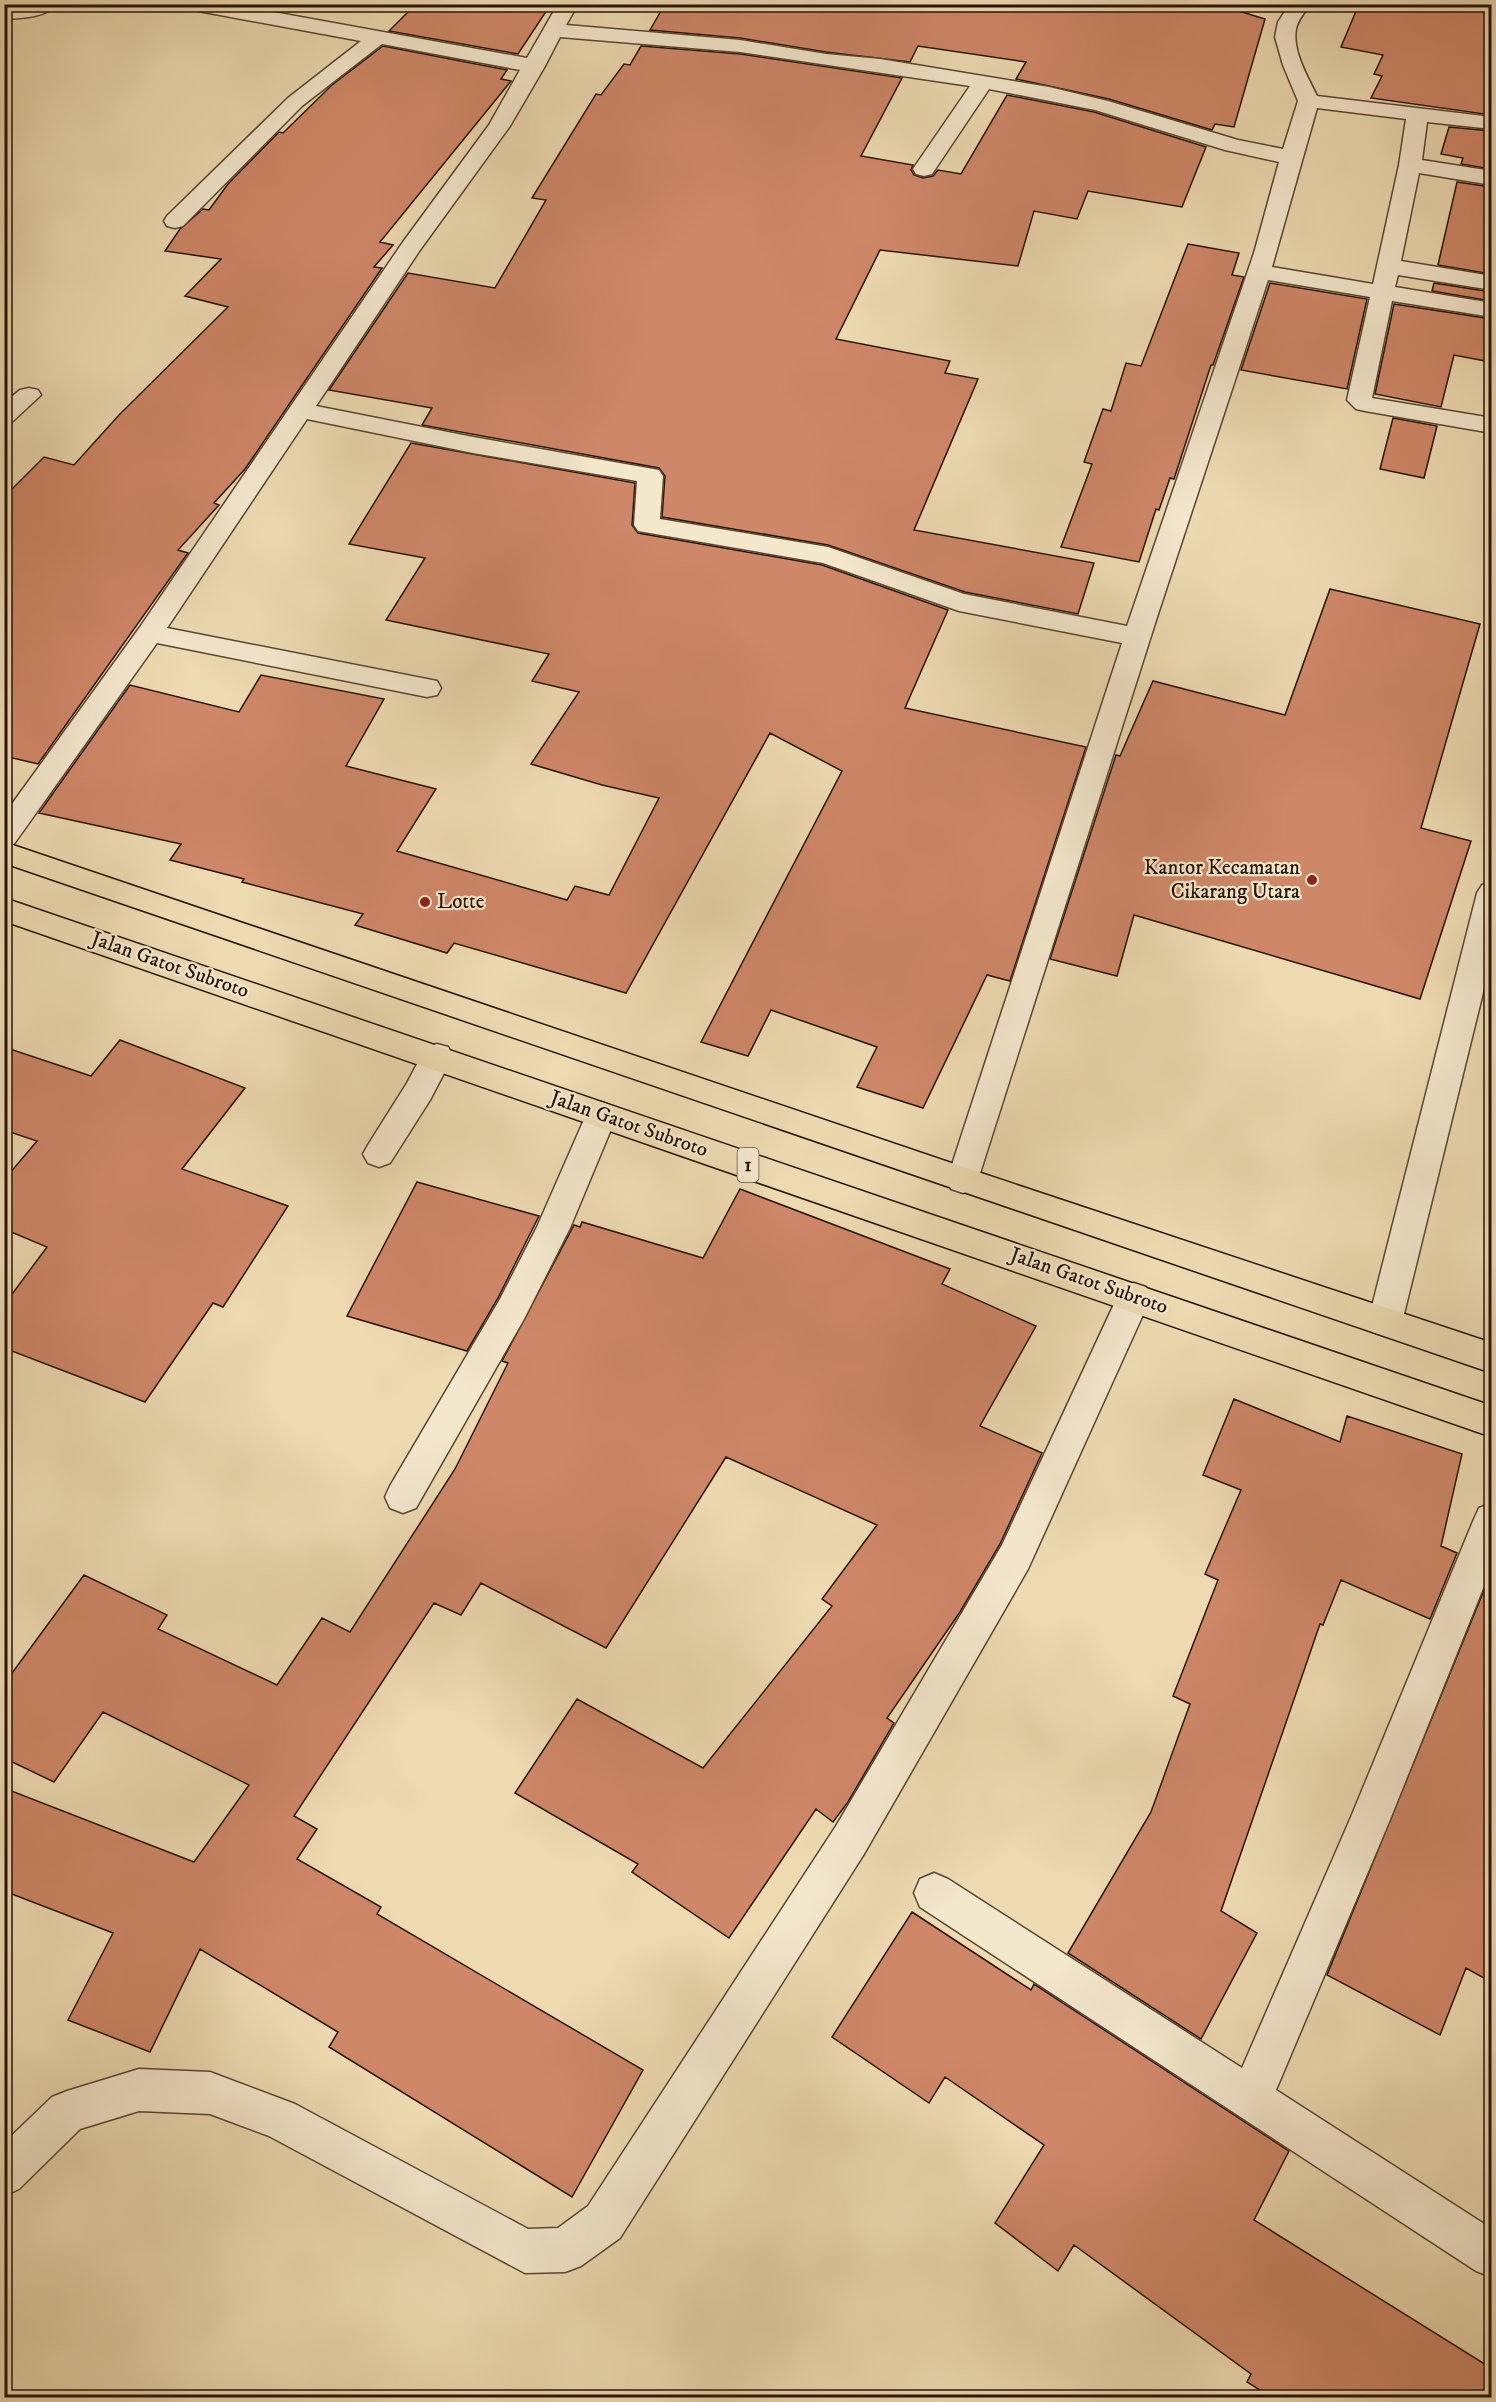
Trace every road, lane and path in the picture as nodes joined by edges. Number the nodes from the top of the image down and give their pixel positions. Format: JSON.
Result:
{"nodes":[{"id":1,"x":47,"y":4,"type":"edge"},
{"id":2,"x":193,"y":4,"type":"edge"},
{"id":3,"x":568,"y":4,"type":"edge"},
{"id":4,"x":1300,"y":4,"type":"edge"},
{"id":5,"x":4,"y":13,"type":"edge"},
{"id":6,"x":554,"y":30,"type":"junction"},
{"id":7,"x":376,"y":39,"type":"junction"},
{"id":8,"x":535,"y":66,"type":"junction"},
{"id":9,"x":983,"y":83,"type":"junction"},
{"id":10,"x":1309,"y":101,"type":"junction"},
{"id":11,"x":1417,"y":113,"type":"junction"},
{"id":12,"x":1491,"y":123,"type":"edge"},
{"id":13,"x":1292,"y":158,"type":"junction"},
{"id":14,"x":1410,"y":165,"type":"junction"},
{"id":15,"x":924,"y":169,"type":"dead end"},
{"id":16,"x":1491,"y":178,"type":"edge"},
{"id":17,"x":175,"y":221,"type":"dead end"},
{"id":18,"x":1387,"y":266,"type":"junction"},
{"id":19,"x":1259,"y":272,"type":"junction"},
{"id":20,"x":1491,"y":283,"type":"edge"},
{"id":21,"x":1383,"y":292,"type":"junction"},
{"id":22,"x":1491,"y":310,"type":"edge"},
{"id":23,"x":29,"y":395,"type":"dead end"},
{"id":24,"x":299,"y":410,"type":"junction"},
{"id":25,"x":4,"y":416,"type":"edge"},
{"id":26,"x":1491,"y":426,"type":"edge"},
{"id":27,"x":150,"y":633,"type":"junction"},
{"id":28,"x":1137,"y":637,"type":"junction"},
{"id":29,"x":427,"y":688,"type":"dead end"},
{"id":30,"x":4,"y":837,"type":"edge"},
{"id":31,"x":4,"y":852,"type":"edge"},
{"id":32,"x":1491,"y":893,"type":"edge"},
{"id":33,"x":4,"y":909,"type":"edge"},
{"id":34,"x":437,"y":1056,"type":"junction"},
{"id":35,"x":601,"y":1115,"type":"junction"},
{"id":36,"x":379,"y":1154,"type":"dead end"},
{"id":37,"x":963,"y":1180,"type":"junction"},
{"id":38,"x":1134,"y":1297,"type":"junction"},
{"id":39,"x":1385,"y":1322,"type":"junction"},
{"id":40,"x":1491,"y":1358,"type":"edge"},
{"id":41,"x":1491,"y":1422,"type":"edge"},
{"id":42,"x":403,"y":1497,"type":"dead end"},
{"id":43,"x":1491,"y":1519,"type":"edge"},
{"id":44,"x":934,"y":1893,"type":"dead end"},
{"id":45,"x":1251,"y":2097,"type":"junction"},
{"id":46,"x":4,"y":2174,"type":"edge"},
{"id":47,"x":1491,"y":2254,"type":"edge"}],
"edges":[{"from":1,"to":5,"type":"street"},
{"from":2,"to":7,"type":"street"},
{"from":3,"to":6,"type":"street"},
{"from":4,"to":10,"type":"street"},
{"from":6,"to":8,"type":"street"},
{"from":6,"to":9,"type":"street"},
{"from":7,"to":8,"type":"street"},
{"from":7,"to":17,"type":"street"},
{"from":8,"to":24,"type":"street"},
{"from":9,"to":13,"type":"street"},
{"from":9,"to":15,"type":"street"},
{"from":10,"to":11,"type":"street"},
{"from":10,"to":13,"type":"street"},
{"from":11,"to":12,"type":"street"},
{"from":11,"to":14,"type":"street"},
{"from":13,"to":19,"type":"street"},
{"from":14,"to":16,"type":"street"},
{"from":14,"to":18,"type":"street"},
{"from":18,"to":20,"type":"street"},
{"from":18,"to":21,"type":"street"},
{"from":19,"to":21,"type":"street"},
{"from":19,"to":28,"type":"street"},
{"from":21,"to":22,"type":"street"},
{"from":21,"to":26,"type":"street"},
{"from":23,"to":25,"type":"street"},
{"from":24,"to":27,"type":"street"},
{"from":24,"to":28,"type":"street"},
{"from":27,"to":29,"type":"street"},
{"from":27,"to":30,"type":"street"},
{"from":28,"to":37,"type":"street"},
{"from":31,"to":37,"type":"highway"},
{"from":32,"to":39,"type":"street"},
{"from":33,"to":34,"type":"highway","name":"Jalan Gatot Subroto","number":"1"},
{"from":34,"to":35,"type":"highway","name":"Jalan Gatot Subroto","number":"1"},
{"from":34,"to":36,"type":"street"},
{"from":35,"to":38,"type":"highway","name":"Jalan Gatot Subroto","number":"1"},
{"from":35,"to":42,"type":"street"},
{"from":37,"to":39,"type":"highway"},
{"from":38,"to":41,"type":"highway","name":"Jalan Gatot Subroto","number":"1"},
{"from":38,"to":46,"type":"street"},
{"from":39,"to":40,"type":"highway"},
{"from":43,"to":45,"type":"street"},
{"from":44,"to":45,"type":"street"},
{"from":45,"to":47,"type":"street"}]}
